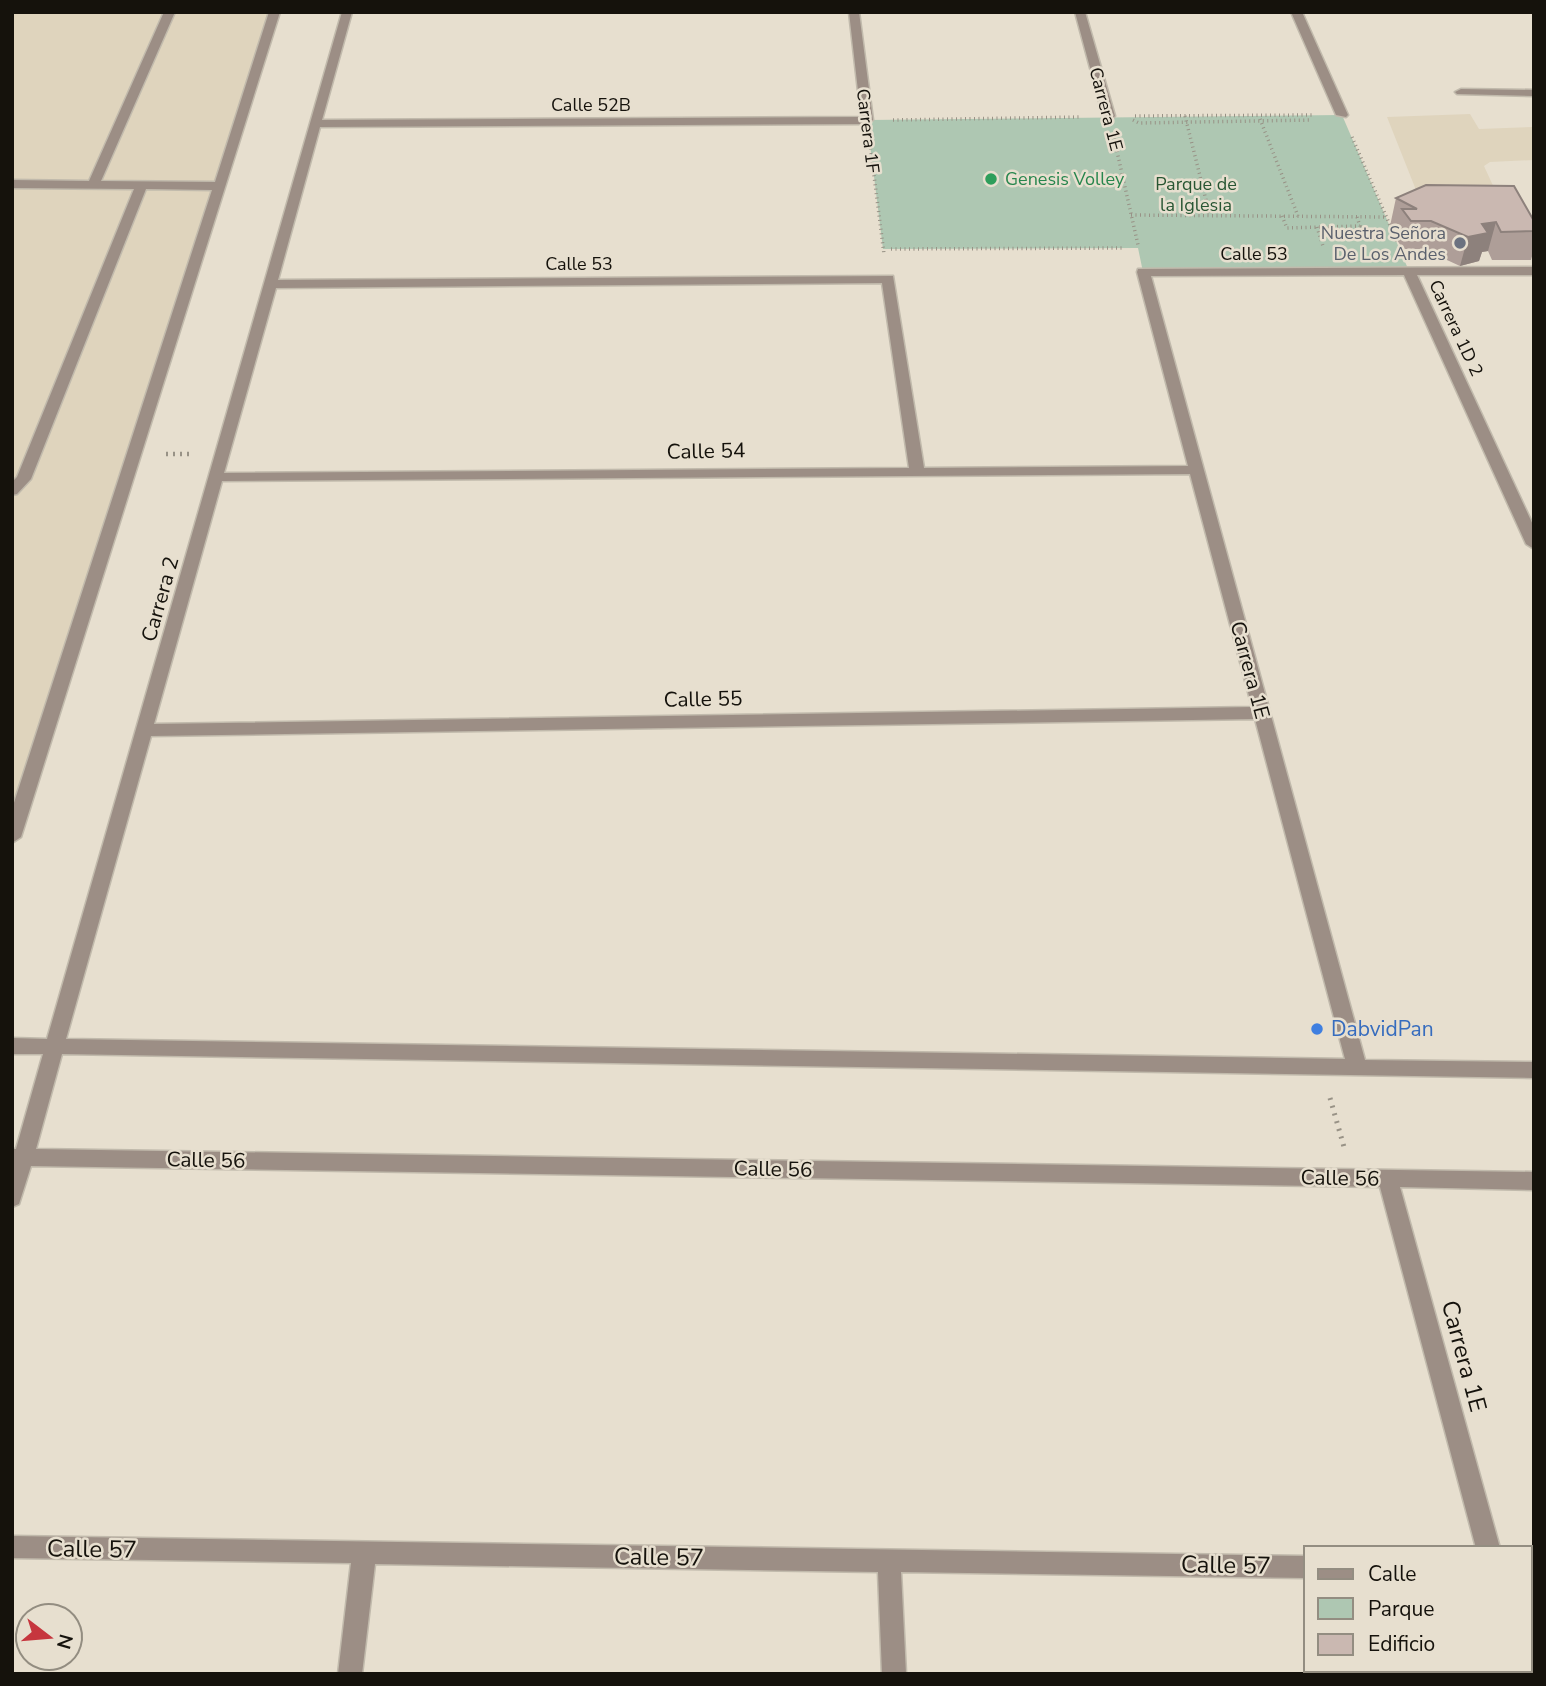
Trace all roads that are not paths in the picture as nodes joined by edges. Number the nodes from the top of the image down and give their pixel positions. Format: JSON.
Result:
{"nodes":[{"id":1,"x":170,"y":12,"type":"edge"},
{"id":2,"x":275,"y":12,"type":"edge"},
{"id":3,"x":347,"y":12,"type":"edge"},
{"id":4,"x":854,"y":12,"type":"edge"},
{"id":5,"x":1080,"y":12,"type":"edge"},
{"id":6,"x":1296,"y":12,"type":"edge"},
{"id":7,"x":1461,"y":92,"type":"dead end"},
{"id":8,"x":1534,"y":93,"type":"edge"},
{"id":9,"x":1342,"y":115,"type":"road end"},
{"id":10,"x":1109,"y":116,"type":"road end"},
{"id":11,"x":867,"y":120,"type":"joint"},
{"id":12,"x":316,"y":124,"type":"junction"},
{"id":13,"x":12,"y":184,"type":"edge"},
{"id":14,"x":93,"y":185,"type":"junction"},
{"id":15,"x":141,"y":186,"type":"junction"},
{"id":16,"x":220,"y":186,"type":"junction"},
{"id":17,"x":1409,"y":271,"type":"junction"},
{"id":18,"x":1534,"y":271,"type":"edge"},
{"id":19,"x":1143,"y":272,"type":"joint"},
{"id":20,"x":270,"y":284,"type":"junction"},
{"id":21,"x":917,"y":470,"type":"junction"},
{"id":22,"x":1196,"y":470,"type":"junction"},
{"id":23,"x":216,"y":477,"type":"junction"},
{"id":24,"x":12,"y":491,"type":"edge"},
{"id":25,"x":1534,"y":544,"type":"edge"},
{"id":26,"x":1262,"y":713,"type":"junction"},
{"id":27,"x":145,"y":730,"type":"junction"},
{"id":28,"x":12,"y":837,"type":"edge"},
{"id":29,"x":12,"y":1046,"type":"edge"},
{"id":30,"x":54,"y":1046,"type":"junction"},
{"id":31,"x":1357,"y":1067,"type":"junction"},
{"id":32,"x":1534,"y":1070,"type":"edge"},
{"id":33,"x":18,"y":1157,"type":"edge"},
{"id":34,"x":1388,"y":1179,"type":"junction"},
{"id":35,"x":1534,"y":1181,"type":"edge"},
{"id":36,"x":12,"y":1198,"type":"edge"},
{"id":37,"x":1487,"y":1546,"type":"edge"},
{"id":38,"x":12,"y":1547,"type":"edge"},
{"id":39,"x":364,"y":1555,"type":"junction"},
{"id":40,"x":890,"y":1560,"type":"junction"},
{"id":41,"x":1304,"y":1567,"type":"edge"},
{"id":42,"x":350,"y":1674,"type":"edge"},
{"id":43,"x":894,"y":1674,"type":"edge"}],
"edges":[{"from":1,"to":14,"type":"street"},
{"from":2,"to":16,"type":"street"},
{"from":3,"to":12,"type":"street","name":"Carrera 2"},
{"from":4,"to":11,"type":"street","name":"Carrera 1F"},
{"from":5,"to":10,"type":"street","name":"Carrera 1E"},
{"from":6,"to":9,"type":"street"},
{"from":7,"to":8,"type":"street"},
{"from":11,"to":12,"type":"street","name":"Calle 52B"},
{"from":12,"to":20,"type":"street","name":"Carrera 2"},
{"from":13,"to":14,"type":"street"},
{"from":14,"to":15,"type":"street"},
{"from":15,"to":16,"type":"street"},
{"from":15,"to":24,"type":"street"},
{"from":16,"to":28,"type":"street"},
{"from":17,"to":18,"type":"street","name":"Calle 53"},
{"from":17,"to":19,"type":"street","name":"Calle 53"},
{"from":17,"to":25,"type":"street","name":"Carrera 1D 2"},
{"from":19,"to":22,"type":"street","name":"Carrera 1E"},
{"from":20,"to":21,"type":"street","name":"Calle 53"},
{"from":20,"to":23,"type":"street","name":"Carrera 2"},
{"from":21,"to":22,"type":"street","name":"Calle 54"},
{"from":21,"to":23,"type":"street","name":"Calle 54"},
{"from":22,"to":26,"type":"street","name":"Carrera 1E"},
{"from":23,"to":27,"type":"street","name":"Carrera 2"},
{"from":26,"to":27,"type":"street","name":"Calle 55"},
{"from":26,"to":31,"type":"street","name":"Carrera 1E"},
{"from":27,"to":30,"type":"street","name":"Carrera 2"},
{"from":29,"to":30,"type":"street"},
{"from":30,"to":31,"type":"street"},
{"from":30,"to":33,"type":"street","name":"Carrera 2"},
{"from":31,"to":32,"type":"street"},
{"from":33,"to":34,"type":"street","name":"Calle 56"},
{"from":33,"to":36,"type":"street","name":"Carrera 2"},
{"from":34,"to":35,"type":"street","name":"Calle 56"},
{"from":34,"to":37,"type":"street","name":"Carrera 1E"},
{"from":38,"to":39,"type":"street","name":"Calle 57"},
{"from":39,"to":40,"type":"street","name":"Calle 57"},
{"from":39,"to":42,"type":"street"},
{"from":40,"to":41,"type":"street","name":"Calle 57"},
{"from":40,"to":43,"type":"street"}]}
